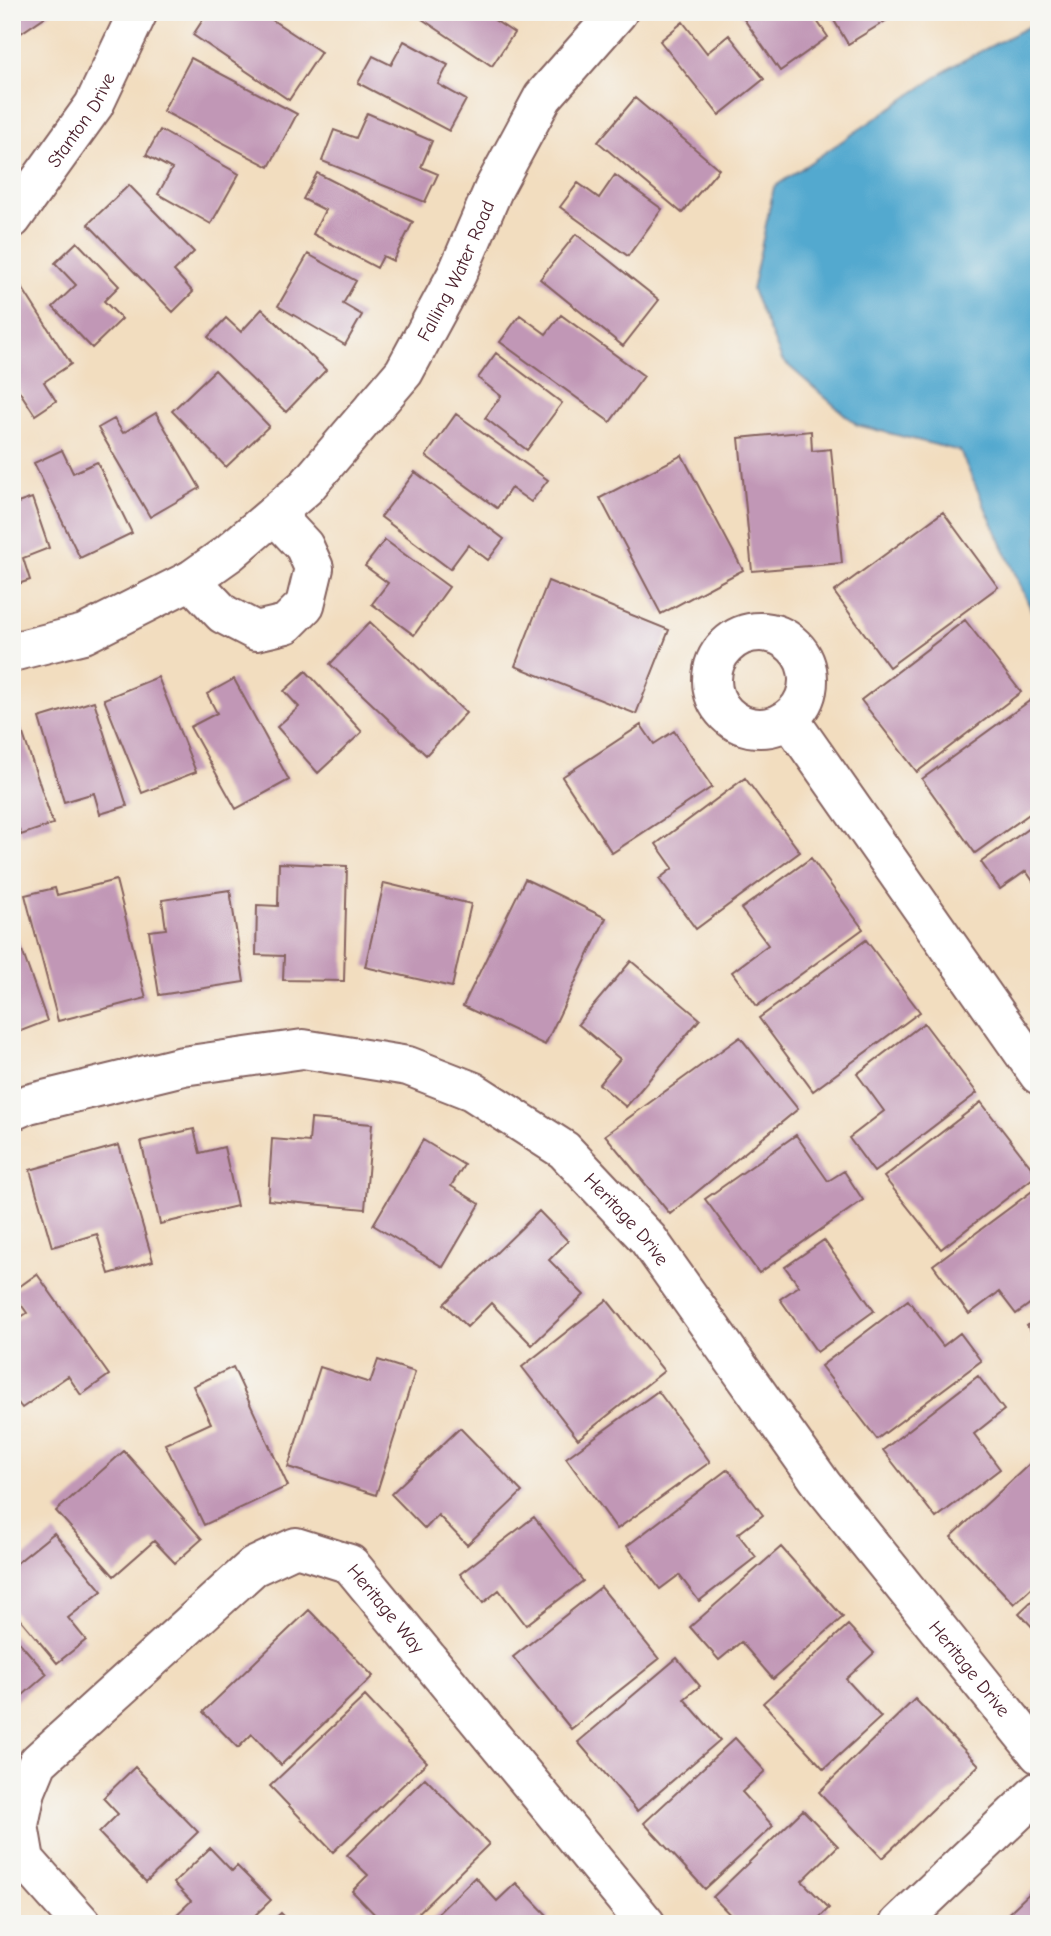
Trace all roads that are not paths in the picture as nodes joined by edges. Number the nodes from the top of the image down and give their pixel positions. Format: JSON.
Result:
{"nodes":[{"id":1,"x":138,"y":12,"type":"edge"},
{"id":2,"x":618,"y":12,"type":"edge"},
{"id":3,"x":12,"y":219,"type":"edge"},
{"id":4,"x":275,"y":515,"type":"junction"},
{"id":5,"x":191,"y":580,"type":"junction"},
{"id":6,"x":12,"y":652,"type":"edge"},
{"id":7,"x":790,"y":720,"type":"dead end"},
{"id":8,"x":1039,"y":1075,"type":"edge"},
{"id":9,"x":12,"y":1111,"type":"edge"},
{"id":10,"x":1039,"y":1754,"type":"edge"},
{"id":11,"x":25,"y":1760,"type":"edge"},
{"id":12,"x":1039,"y":1791,"type":"edge"},
{"id":13,"x":19,"y":1859,"type":"edge"},
{"id":14,"x":82,"y":1924,"type":"edge"},
{"id":15,"x":646,"y":1924,"type":"edge"},
{"id":16,"x":899,"y":1924,"type":"edge"}],
"edges":[{"from":1,"to":3,"type":"street","name":"Stanton Drive"},
{"from":2,"to":4,"type":"street","name":"Falling Water Road"},
{"from":4,"to":5,"type":"street","name":"Falling Water Road"},
{"from":4,"to":5,"type":"street"},
{"from":5,"to":6,"type":"street","name":"Falling Water Road"},
{"from":7,"to":8,"type":"street"},
{"from":9,"to":10,"type":"street","name":"Heritage Drive"},
{"from":11,"to":13,"type":"street","name":"Heritage Way"},
{"from":11,"to":15,"type":"street","name":"Heritage Way"},
{"from":12,"to":16,"type":"street"},
{"from":13,"to":14,"type":"street","name":"Heritage Way"}]}
